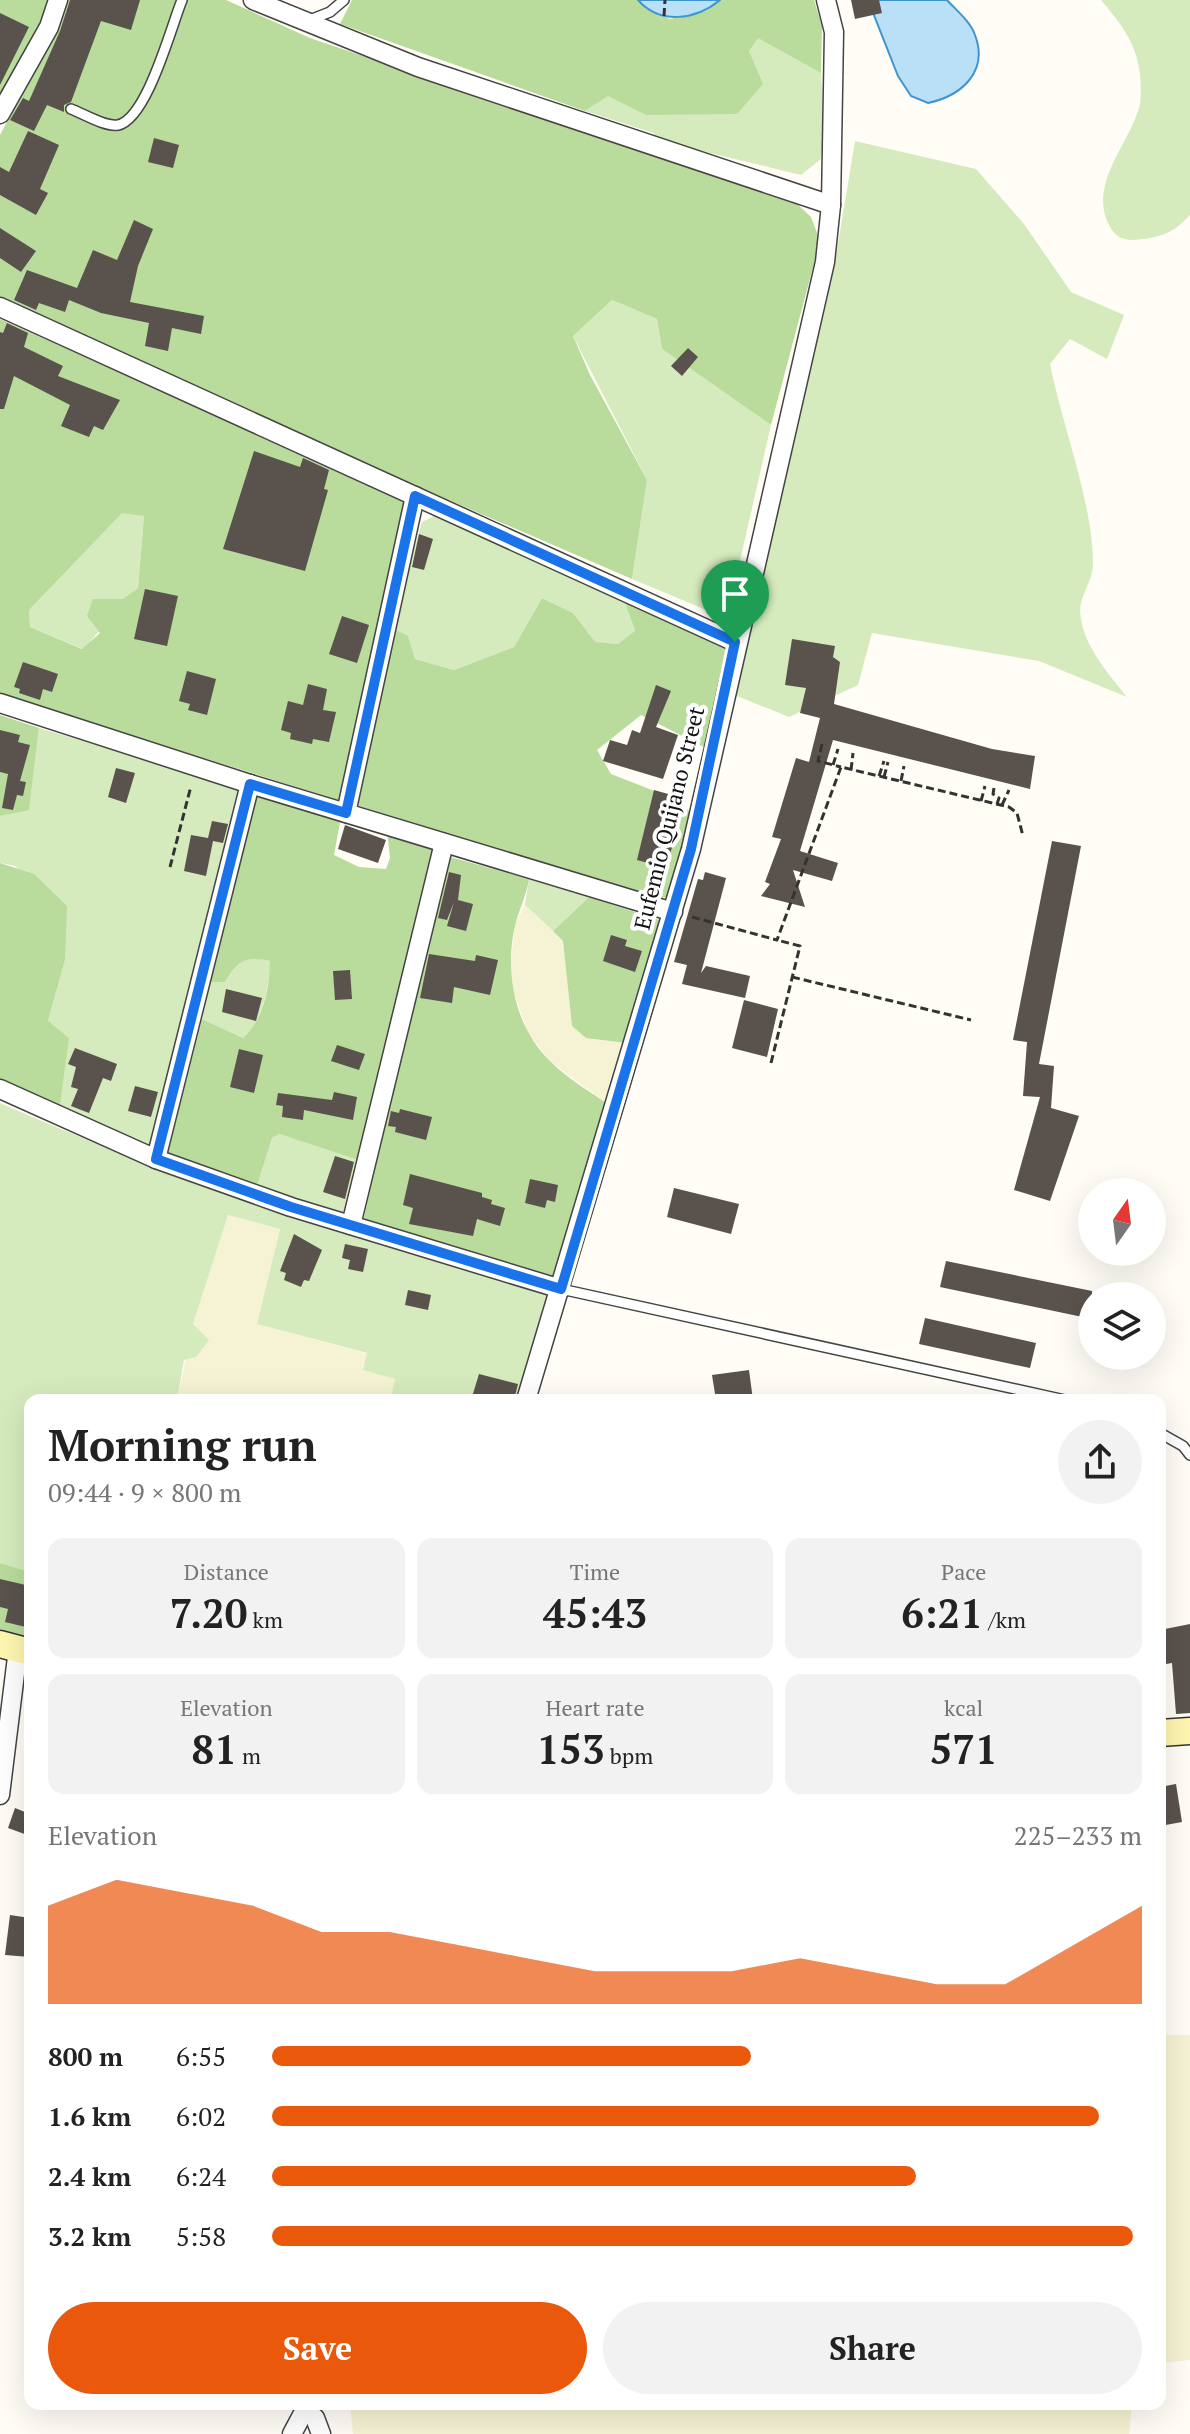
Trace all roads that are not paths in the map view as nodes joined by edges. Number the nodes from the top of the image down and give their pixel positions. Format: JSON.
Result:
{"nodes":[{"id":1,"x":58,"y":0,"type":"edge"},
{"id":2,"x":182,"y":0,"type":"edge"},
{"id":3,"x":253,"y":0,"type":"edge"},
{"id":4,"x":344,"y":0,"type":"edge"},
{"id":5,"x":826,"y":0,"type":"edge"},
{"id":6,"x":304,"y":22,"type":"junction"},
{"id":7,"x":71,"y":109,"type":"dead end"},
{"id":8,"x":0,"y":114,"type":"edge"},
{"id":9,"x":831,"y":205,"type":"junction"},
{"id":10,"x":0,"y":307,"type":"edge"},
{"id":11,"x":415,"y":496,"type":"junction"},
{"id":12,"x":735,"y":642,"type":"junction"},
{"id":13,"x":0,"y":703,"type":"edge"},
{"id":14,"x":250,"y":784,"type":"junction"},
{"id":15,"x":346,"y":813,"type":"junction"},
{"id":16,"x":444,"y":843,"type":"junction"},
{"id":17,"x":673,"y":912,"type":"junction"},
{"id":18,"x":0,"y":1089,"type":"edge"},
{"id":19,"x":156,"y":1159,"type":"junction"},
{"id":20,"x":351,"y":1225,"type":"junction"},
{"id":21,"x":561,"y":1289,"type":"junction"},
{"id":22,"x":528,"y":1394,"type":"edge"},
{"id":23,"x":1038,"y":1394,"type":"edge"},
{"id":24,"x":1166,"y":1436,"type":"edge"},
{"id":25,"x":1190,"y":1455,"type":"edge"},
{"id":26,"x":16,"y":1649,"type":"edge"},
{"id":27,"x":1190,"y":1731,"type":"edge"},
{"id":28,"x":1166,"y":1733,"type":"edge"},
{"id":29,"x":0,"y":1795,"type":"edge"},
{"id":30,"x":304,"y":2410,"type":"edge"},
{"id":31,"x":308,"y":2410,"type":"edge"},
{"id":32,"x":292,"y":2434,"type":"edge"},
{"id":33,"x":321,"y":2434,"type":"edge"}],
"edges":[{"from":1,"to":8,"type":"street"},
{"from":2,"to":7,"type":"lane"},
{"from":3,"to":6,"type":"street"},
{"from":4,"to":6,"type":"lane"},
{"from":5,"to":9,"type":"street","name":"Eufemio Quijano Street"},
{"from":6,"to":9,"type":"street"},
{"from":9,"to":12,"type":"street","name":"Eufemio Quijano Street"},
{"from":10,"to":11,"type":"street"},
{"from":11,"to":12,"type":"street"},
{"from":11,"to":15,"type":"street"},
{"from":12,"to":17,"type":"street","name":"Eufemio Quijano Street"},
{"from":13,"to":14,"type":"street"},
{"from":14,"to":15,"type":"street"},
{"from":14,"to":19,"type":"street"},
{"from":15,"to":16,"type":"street"},
{"from":16,"to":17,"type":"street"},
{"from":16,"to":20,"type":"street"},
{"from":17,"to":21,"type":"street","name":"Eufemio Quijano Street"},
{"from":18,"to":19,"type":"street"},
{"from":19,"to":20,"type":"street"},
{"from":20,"to":21,"type":"street"},
{"from":21,"to":22,"type":"street","name":"Eufemio Quijano Street"},
{"from":21,"to":23,"type":"lane"},
{"from":24,"to":25,"type":"lane"},
{"from":26,"to":29,"type":"street"},
{"from":27,"to":28,"type":"main road"},
{"from":30,"to":32,"type":"street"},
{"from":31,"to":33,"type":"street"}]}
